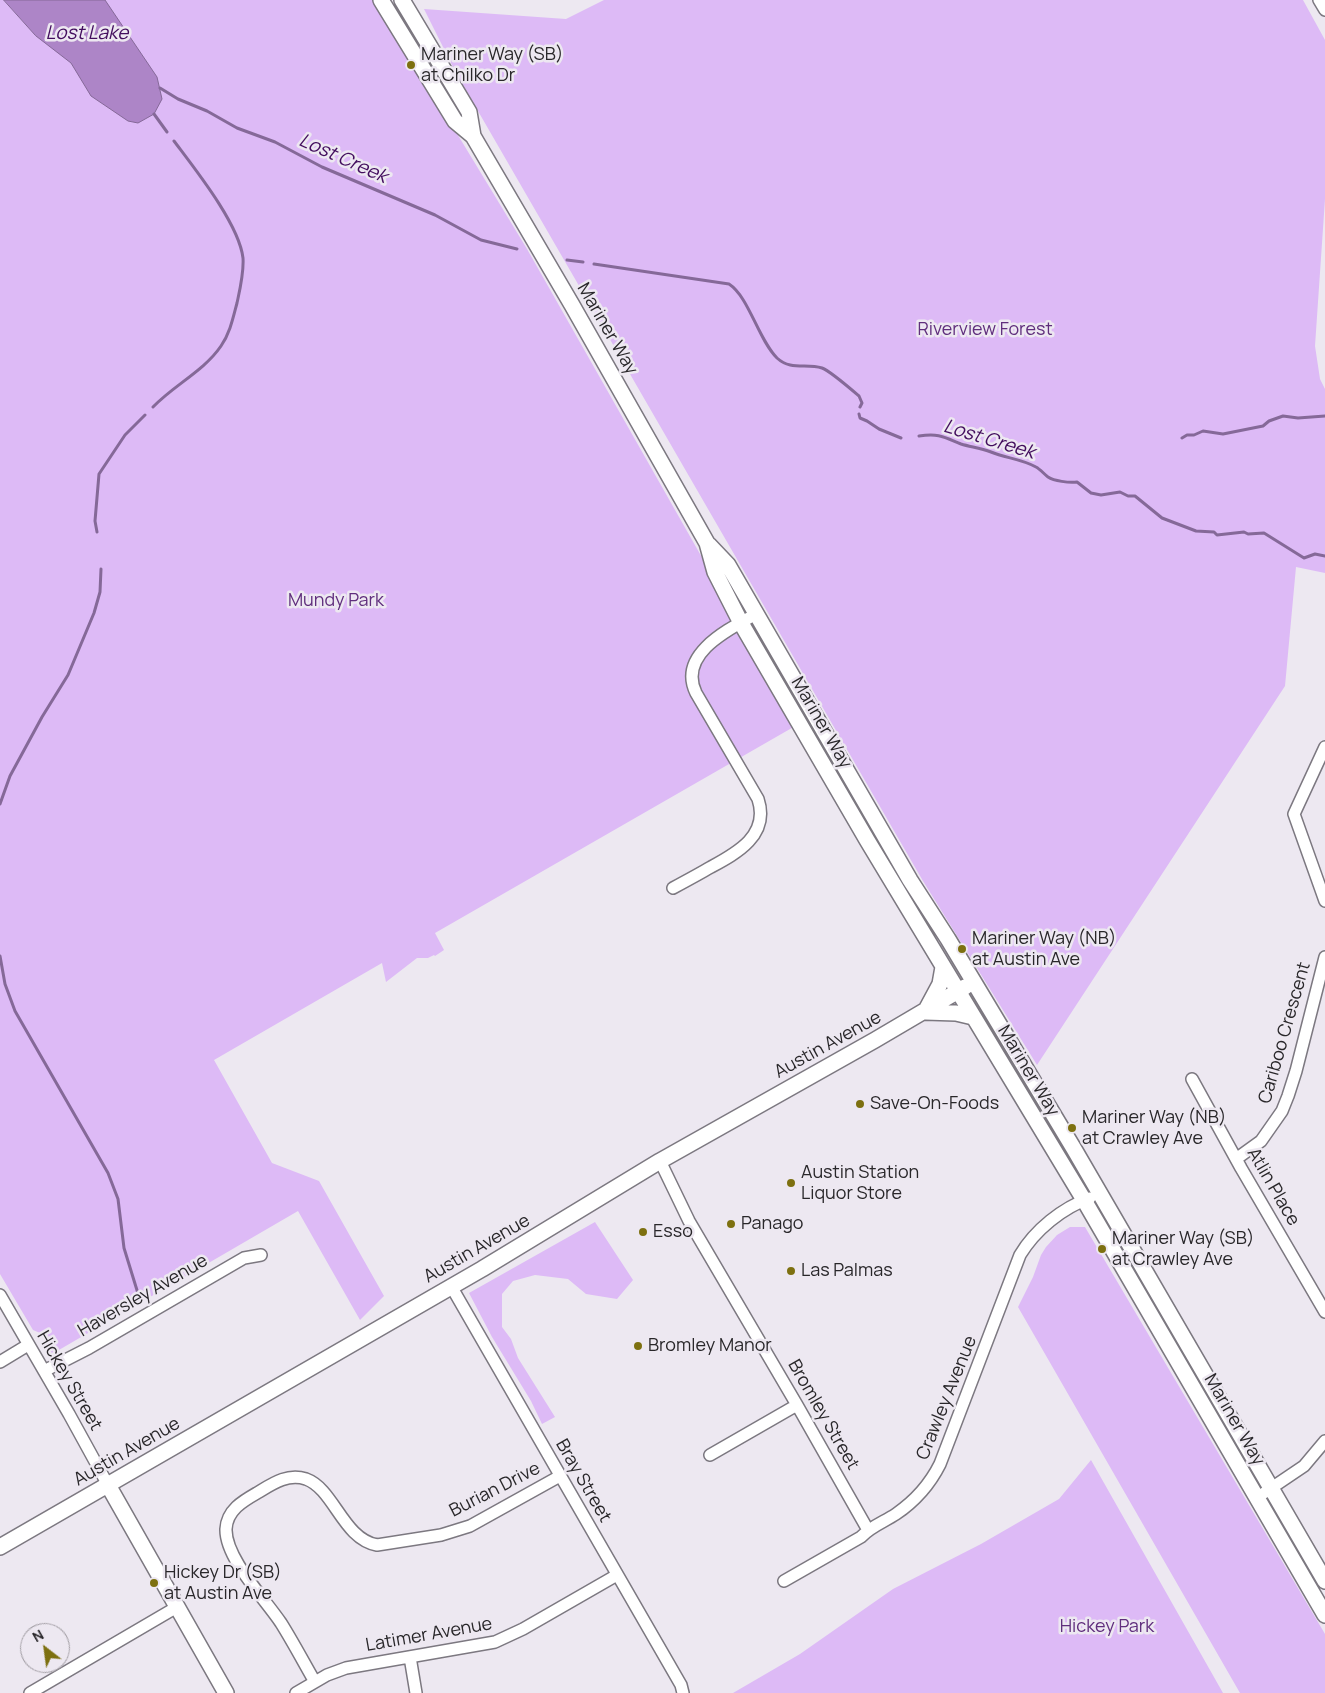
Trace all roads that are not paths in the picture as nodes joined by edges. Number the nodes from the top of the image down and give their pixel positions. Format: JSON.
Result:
{"nodes":[{"id":1,"x":381,"y":0,"type":"edge"},
{"id":2,"x":402,"y":0,"type":"edge"},
{"id":3,"x":1319,"y":0,"type":"edge"},
{"id":4,"x":1325,"y":10,"type":"edge"},
{"id":5,"x":473,"y":136,"type":"junction"},
{"id":6,"x":707,"y":542,"type":"junction"},
{"id":7,"x":756,"y":614,"type":"junction"},
{"id":8,"x":741,"y":622,"type":"junction"},
{"id":9,"x":1325,"y":748,"type":"edge"},
{"id":10,"x":673,"y":888,"type":"dead end"},
{"id":11,"x":1325,"y":901,"type":"edge"},
{"id":12,"x":1325,"y":958,"type":"edge"},
{"id":13,"x":943,"y":967,"type":"junction"},
{"id":14,"x":974,"y":983,"type":"junction"},
{"id":15,"x":958,"y":992,"type":"junction"},
{"id":16,"x":925,"y":1012,"type":"junction"},
{"id":17,"x":973,"y":1017,"type":"junction"},
{"id":18,"x":1192,"y":1080,"type":"dead end"},
{"id":19,"x":1236,"y":1159,"type":"junction"},
{"id":20,"x":660,"y":1161,"type":"junction"},
{"id":21,"x":1100,"y":1194,"type":"junction"},
{"id":22,"x":1084,"y":1200,"type":"junction"},
{"id":23,"x":261,"y":1254,"type":"dead end"},
{"id":24,"x":451,"y":1286,"type":"junction"},
{"id":25,"x":0,"y":1295,"type":"edge"},
{"id":26,"x":1325,"y":1312,"type":"edge"},
{"id":27,"x":28,"y":1345,"type":"junction"},
{"id":28,"x":0,"y":1362,"type":"edge"},
{"id":29,"x":44,"y":1371,"type":"junction"},
{"id":30,"x":797,"y":1405,"type":"junction"},
{"id":31,"x":1325,"y":1441,"type":"edge"},
{"id":32,"x":710,"y":1455,"type":"dead end"},
{"id":33,"x":560,"y":1476,"type":"junction"},
{"id":34,"x":108,"y":1484,"type":"junction"},
{"id":35,"x":1272,"y":1488,"type":"junction"},
{"id":36,"x":1257,"y":1497,"type":"junction"},
{"id":37,"x":868,"y":1530,"type":"junction"},
{"id":38,"x":0,"y":1547,"type":"edge"},
{"id":39,"x":617,"y":1575,"type":"junction"},
{"id":40,"x":1325,"y":1580,"type":"edge"},
{"id":41,"x":784,"y":1581,"type":"dead end"},
{"id":42,"x":177,"y":1607,"type":"junction"},
{"id":43,"x":1325,"y":1615,"type":"edge"},
{"id":44,"x":410,"y":1657,"type":"junction"},
{"id":45,"x":315,"y":1682,"type":"junction"},
{"id":46,"x":30,"y":1693,"type":"edge"},
{"id":47,"x":226,"y":1693,"type":"edge"},
{"id":48,"x":296,"y":1693,"type":"edge"},
{"id":49,"x":416,"y":1693,"type":"edge"},
{"id":50,"x":683,"y":1693,"type":"edge"}],
"edges":[{"from":1,"to":5,"type":"main road","name":"Mariner Way"},
{"from":2,"to":5,"type":"main road","name":"Mariner Way"},
{"from":3,"to":4,"type":"street"},
{"from":5,"to":6,"type":"main road","name":"Mariner Way"},
{"from":6,"to":7,"type":"main road","name":"Mariner Way"},
{"from":6,"to":8,"type":"main road","name":"Mariner Way"},
{"from":7,"to":8,"type":"street"},
{"from":7,"to":14,"type":"main road","name":"Mariner Way"},
{"from":8,"to":10,"type":"street"},
{"from":8,"to":13,"type":"main road","name":"Mariner Way"},
{"from":9,"to":11,"type":"street"},
{"from":12,"to":19,"type":"street","name":"Cariboo Crescent"},
{"from":13,"to":15,"type":"main road","name":"Mariner Way"},
{"from":13,"to":16,"type":"main road"},
{"from":14,"to":15,"type":"main road","name":"Austin Avenue"},
{"from":14,"to":21,"type":"main road","name":"Mariner Way"},
{"from":15,"to":16,"type":"main road","name":"Austin Avenue"},
{"from":15,"to":17,"type":"main road","name":"Mariner Way"},
{"from":16,"to":17,"type":"main road"},
{"from":16,"to":20,"type":"main road","name":"Austin Avenue"},
{"from":17,"to":22,"type":"main road","name":"Mariner Way"},
{"from":18,"to":19,"type":"street","name":"Atlin Place"},
{"from":19,"to":26,"type":"street","name":"Atlin Place"},
{"from":20,"to":24,"type":"main road","name":"Austin Avenue"},
{"from":20,"to":30,"type":"street","name":"Bromley Street"},
{"from":21,"to":22,"type":"street","name":"Crawley Avenue"},
{"from":21,"to":35,"type":"main road","name":"Mariner Way"},
{"from":22,"to":36,"type":"main road","name":"Mariner Way"},
{"from":22,"to":37,"type":"street","name":"Crawley Avenue"},
{"from":23,"to":29,"type":"street","name":"Haversley Avenue"},
{"from":24,"to":33,"type":"street","name":"Bray Street"},
{"from":24,"to":34,"type":"main road","name":"Austin Avenue"},
{"from":25,"to":27,"type":"street","name":"Hickey Street"},
{"from":27,"to":28,"type":"street"},
{"from":27,"to":29,"type":"street","name":"Hickey Street"},
{"from":29,"to":34,"type":"street","name":"Hickey Street"},
{"from":30,"to":32,"type":"street"},
{"from":30,"to":37,"type":"street","name":"Bromley Street"},
{"from":31,"to":35,"type":"street"},
{"from":33,"to":39,"type":"street","name":"Bray Street"},
{"from":33,"to":45,"type":"street","name":"Burian Drive"},
{"from":34,"to":38,"type":"main road","name":"Austin Avenue"},
{"from":34,"to":42,"type":"main road"},
{"from":35,"to":36,"type":"street"},
{"from":35,"to":40,"type":"main road","name":"Mariner Way"},
{"from":36,"to":43,"type":"main road","name":"Mariner Way"},
{"from":37,"to":41,"type":"street","name":"Crawley Avenue"},
{"from":39,"to":44,"type":"street","name":"Latimer Avenue"},
{"from":39,"to":50,"type":"street","name":"Bray Street"},
{"from":42,"to":46,"type":"street"},
{"from":42,"to":47,"type":"main road"},
{"from":44,"to":45,"type":"street","name":"Latimer Avenue"},
{"from":44,"to":49,"type":"street"},
{"from":45,"to":48,"type":"street","name":"Latimer Avenue"}]}
